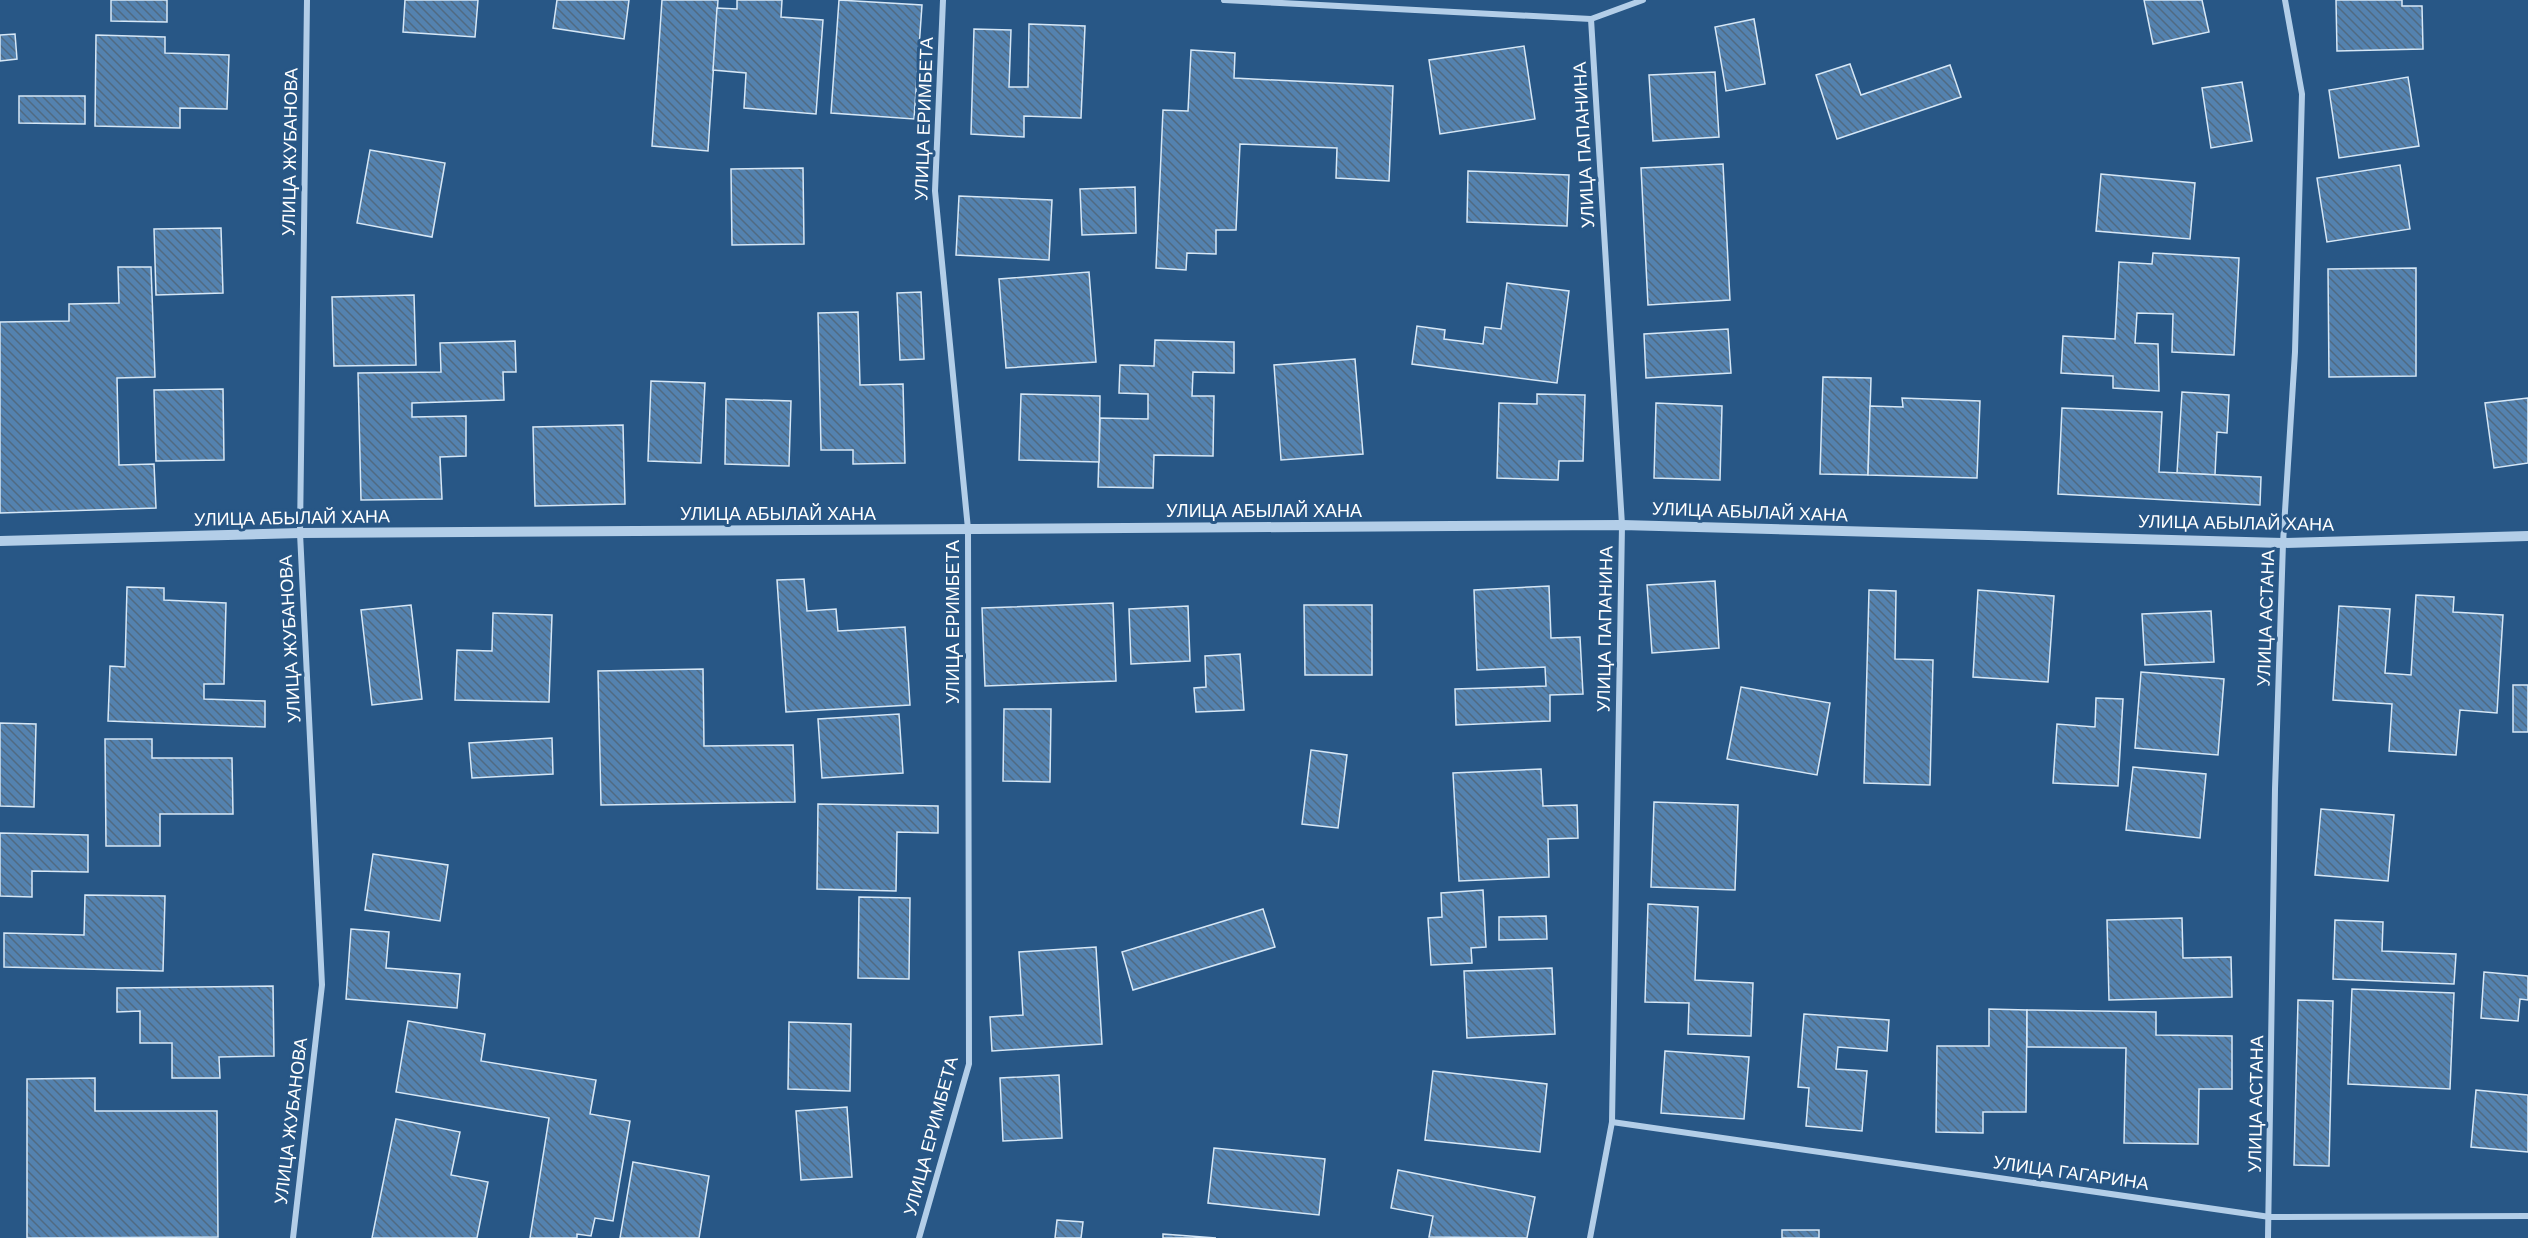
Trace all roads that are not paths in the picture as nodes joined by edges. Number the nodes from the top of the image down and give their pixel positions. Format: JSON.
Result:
{"nodes":[{"id":1,"x":307,"y":0,"type":"edge"},
{"id":2,"x":943,"y":0,"type":"edge"},
{"id":3,"x":1224,"y":0,"type":"edge"},
{"id":4,"x":1642,"y":0,"type":"edge"},
{"id":5,"x":2285,"y":0,"type":"edge"},
{"id":6,"x":1591,"y":19,"type":"junction"},
{"id":7,"x":1622,"y":525,"type":"junction"},
{"id":8,"x":968,"y":529,"type":"junction"},
{"id":9,"x":300,"y":533,"type":"junction"},
{"id":10,"x":2528,"y":536,"type":"edge"},
{"id":11,"x":0,"y":541,"type":"edge"},
{"id":12,"x":2283,"y":543,"type":"junction"},
{"id":13,"x":1612,"y":1122,"type":"junction"},
{"id":14,"x":2528,"y":1216,"type":"edge"},
{"id":15,"x":2270,"y":1217,"type":"junction"},
{"id":16,"x":293,"y":1238,"type":"edge"},
{"id":17,"x":919,"y":1238,"type":"edge"},
{"id":18,"x":1590,"y":1238,"type":"edge"},
{"id":19,"x":2268,"y":1238,"type":"edge"}],
"edges":[{"from":1,"to":9,"type":"street","name":"УЛИЦА ЖУБАНОВА"},
{"from":2,"to":8,"type":"street","name":"УЛИЦА ЕРИМБЕТА"},
{"from":3,"to":6,"type":"street"},
{"from":4,"to":6,"type":"street"},
{"from":5,"to":12,"type":"street","name":"УЛИЦА АСТАНА"},
{"from":6,"to":7,"type":"street","name":"УЛИЦА ПАПАНИНА"},
{"from":7,"to":8,"type":"street","name":"УЛИЦА АБЫЛАЙ ХАНА"},
{"from":7,"to":12,"type":"street","name":"УЛИЦА АБЫЛАЙ ХАНА"},
{"from":7,"to":13,"type":"street","name":"УЛИЦА ПАПАНИНА"},
{"from":8,"to":9,"type":"street","name":"УЛИЦА АБЫЛАЙ ХАНА"},
{"from":8,"to":17,"type":"street","name":"УЛИЦА ЕРИМБЕТА"},
{"from":9,"to":11,"type":"street","name":"УЛИЦА АБЫЛАЙ ХАНА"},
{"from":9,"to":16,"type":"street","name":"УЛИЦА ЖУБАНОВА"},
{"from":10,"to":12,"type":"street","name":"УЛИЦА АБЫЛАЙ ХАНА"},
{"from":12,"to":15,"type":"street","name":"УЛИЦА АСТАНА"},
{"from":13,"to":15,"type":"street","name":"УЛИЦА ГАГАРИНА"},
{"from":13,"to":18,"type":"street","name":"УЛИЦА ПАПАНИНА"},
{"from":14,"to":15,"type":"street","name":"УЛИЦА ГАГАРИНА"},
{"from":15,"to":19,"type":"street","name":"УЛИЦА АСТАНА"}]}
